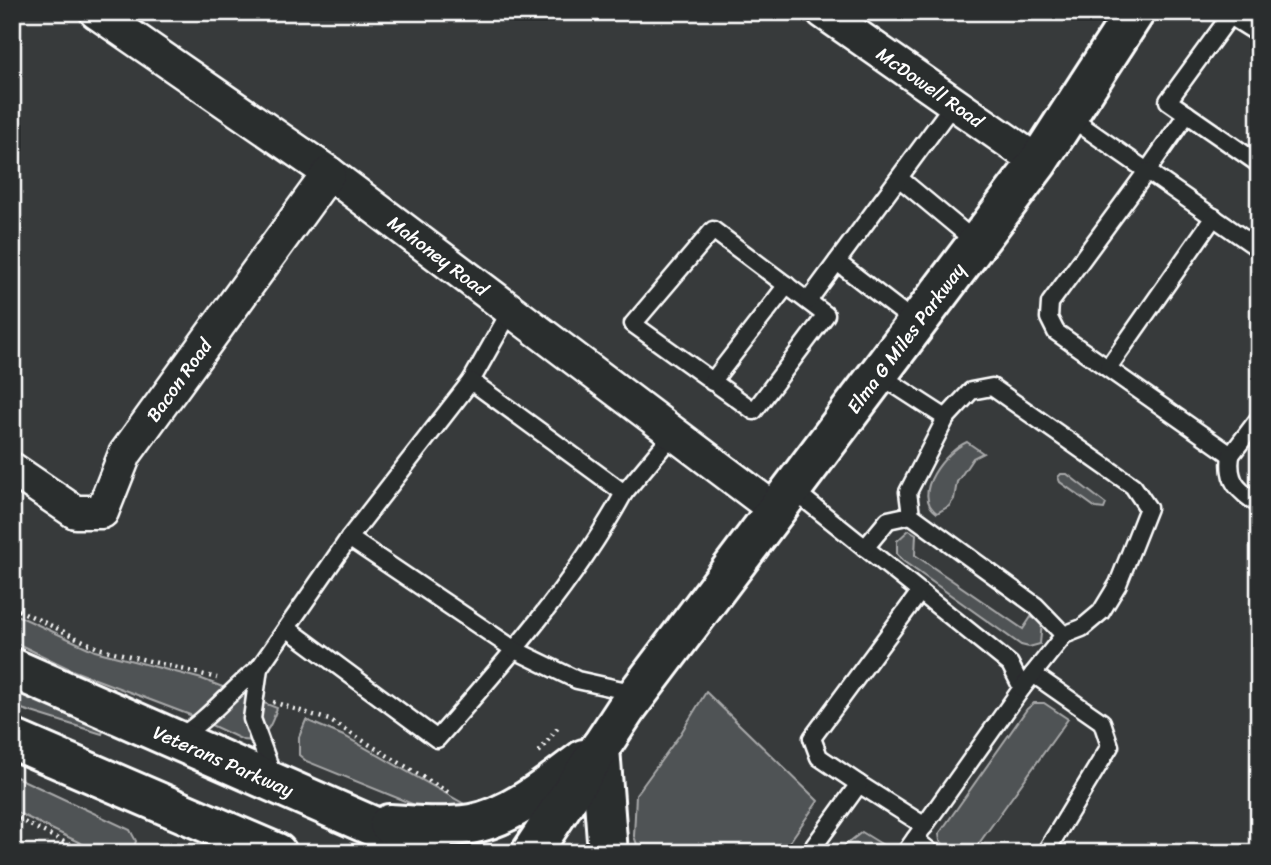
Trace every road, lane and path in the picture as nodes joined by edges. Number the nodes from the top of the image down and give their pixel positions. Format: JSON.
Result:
{"nodes":[{"id":1,"x":96,"y":12,"type":"edge"},
{"id":2,"x":823,"y":12,"type":"edge"},
{"id":3,"x":1135,"y":12,"type":"edge"},
{"id":4,"x":1258,"y":13,"type":"edge"},
{"id":5,"x":1230,"y":16,"type":"junction"},
{"id":6,"x":1259,"y":34,"type":"edge"},
{"id":7,"x":954,"y":103,"type":"junction"},
{"id":8,"x":1186,"y":114,"type":"junction"},
{"id":9,"x":1068,"y":116,"type":"junction"},
{"id":10,"x":1038,"y":162,"type":"junction"},
{"id":11,"x":1259,"y":164,"type":"edge"},
{"id":12,"x":1147,"y":171,"type":"junction"},
{"id":13,"x":329,"y":173,"type":"junction"},
{"id":14,"x":899,"y":178,"type":"junction"},
{"id":15,"x":1214,"y":217,"type":"junction"},
{"id":16,"x":977,"y":243,"type":"junction"},
{"id":17,"x":1259,"y":249,"type":"edge"},
{"id":18,"x":837,"y":261,"type":"junction"},
{"id":19,"x":787,"y":285,"type":"junction"},
{"id":20,"x":808,"y":301,"type":"junction"},
{"id":21,"x":511,"y":310,"type":"junction"},
{"id":22,"x":916,"y":323,"type":"junction"},
{"id":23,"x":1108,"y":368,"type":"junction"},
{"id":24,"x":877,"y":373,"type":"junction"},
{"id":25,"x":471,"y":381,"type":"junction"},
{"id":26,"x":712,"y":382,"type":"junction"},
{"id":27,"x":946,"y":418,"type":"junction"},
{"id":28,"x":1259,"y":418,"type":"edge"},
{"id":29,"x":674,"y":433,"type":"junction"},
{"id":30,"x":1231,"y":455,"type":"junction"},
{"id":31,"x":12,"y":469,"type":"edge"},
{"id":32,"x":624,"y":493,"type":"junction"},
{"id":33,"x":782,"y":498,"type":"junction"},
{"id":34,"x":1259,"y":505,"type":"edge"},
{"id":35,"x":911,"y":515,"type":"junction"},
{"id":36,"x":349,"y":538,"type":"junction"},
{"id":37,"x":865,"y":548,"type":"junction"},
{"id":38,"x":920,"y":592,"type":"junction"},
{"id":39,"x":12,"y":607,"type":"edge"},
{"id":40,"x":287,"y":628,"type":"junction"},
{"id":41,"x":1064,"y":635,"type":"junction"},
{"id":42,"x":515,"y":650,"type":"junction"},
{"id":43,"x":12,"y":668,"type":"edge"},
{"id":44,"x":259,"y":668,"type":"junction"},
{"id":45,"x":1033,"y":674,"type":"junction"},
{"id":46,"x":238,"y":684,"type":"junction"},
{"id":47,"x":1022,"y":688,"type":"junction"},
{"id":48,"x":256,"y":693,"type":"junction"},
{"id":49,"x":638,"y":693,"type":"junction"},
{"id":50,"x":560,"y":725,"type":"dead end"},
{"id":51,"x":12,"y":739,"type":"edge"},
{"id":52,"x":175,"y":740,"type":"junction"},
{"id":53,"x":600,"y":748,"type":"junction"},
{"id":54,"x":534,"y":759,"type":"dead end"},
{"id":55,"x":276,"y":784,"type":"junction"},
{"id":56,"x":859,"y":784,"type":"junction"},
{"id":57,"x":457,"y":798,"type":"dead end"},
{"id":58,"x":12,"y":816,"type":"edge"},
{"id":59,"x":365,"y":822,"type":"junction"},
{"id":60,"x":925,"y":826,"type":"junction"},
{"id":61,"x":910,"y":846,"type":"edge"},
{"id":62,"x":86,"y":853,"type":"edge"},
{"id":63,"x":277,"y":853,"type":"edge"},
{"id":64,"x":434,"y":853,"type":"edge"},
{"id":65,"x":531,"y":853,"type":"edge"},
{"id":66,"x":608,"y":853,"type":"edge"},
{"id":67,"x":809,"y":853,"type":"edge"},
{"id":68,"x":932,"y":853,"type":"edge"},
{"id":69,"x":1045,"y":853,"type":"edge"}],
"edges":[{"from":1,"to":13,"type":"street","name":"Mahoney Road"},
{"from":2,"to":7,"type":"street","name":"McDowell Road"},
{"from":3,"to":9,"type":"main road","name":"Elma G Miles Parkway"},
{"from":4,"to":5,"type":"lane"},
{"from":5,"to":6,"type":"lane"},
{"from":5,"to":8,"type":"lane"},
{"from":7,"to":10,"type":"street","name":"McDowell Road"},
{"from":7,"to":14,"type":"lane"},
{"from":8,"to":11,"type":"lane"},
{"from":8,"to":12,"type":"lane"},
{"from":9,"to":10,"type":"main road","name":"Elma G Miles Parkway"},
{"from":9,"to":12,"type":"lane"},
{"from":10,"to":16,"type":"main road","name":"Elma G Miles Parkway"},
{"from":12,"to":15,"type":"lane"},
{"from":12,"to":23,"type":"lane"},
{"from":13,"to":21,"type":"street","name":"Mahoney Road"},
{"from":13,"to":31,"type":"street","name":"Bacon Road"},
{"from":14,"to":16,"type":"lane"},
{"from":14,"to":18,"type":"lane"},
{"from":15,"to":17,"type":"lane"},
{"from":15,"to":23,"type":"lane"},
{"from":16,"to":22,"type":"main road","name":"Elma G Miles Parkway"},
{"from":18,"to":20,"type":"lane"},
{"from":18,"to":22,"type":"lane"},
{"from":19,"to":20,"type":"lane"},
{"from":19,"to":26,"type":"lane"},
{"from":19,"to":26,"type":"lane"},
{"from":20,"to":26,"type":"lane"},
{"from":21,"to":25,"type":"lane"},
{"from":21,"to":29,"type":"street","name":"Mahoney Road"},
{"from":22,"to":24,"type":"main road","name":"Elma G Miles Parkway"},
{"from":23,"to":30,"type":"lane"},
{"from":24,"to":27,"type":"lane"},
{"from":24,"to":33,"type":"main road","name":"Elma G Miles Parkway"},
{"from":25,"to":32,"type":"lane"},
{"from":25,"to":36,"type":"lane"},
{"from":27,"to":35,"type":"lane"},
{"from":27,"to":41,"type":"lane"},
{"from":28,"to":30,"type":"lane"},
{"from":29,"to":32,"type":"lane"},
{"from":29,"to":33,"type":"street","name":"Mahoney Road"},
{"from":30,"to":34,"type":"lane"},
{"from":32,"to":42,"type":"lane"},
{"from":33,"to":37,"type":"lane"},
{"from":33,"to":49,"type":"main road","name":"Elma G Miles Parkway"},
{"from":35,"to":37,"type":"lane"},
{"from":35,"to":41,"type":"lane"},
{"from":36,"to":40,"type":"lane"},
{"from":36,"to":42,"type":"lane"},
{"from":37,"to":38,"type":"lane"},
{"from":38,"to":47,"type":"lane"},
{"from":38,"to":56,"type":"lane"},
{"from":39,"to":46,"type":"path"},
{"from":40,"to":42,"type":"lane"},
{"from":40,"to":44,"type":"lane"},
{"from":41,"to":45,"type":"lane"},
{"from":42,"to":49,"type":"lane"},
{"from":43,"to":52,"type":"main road","name":"Veterans Parkway"},
{"from":44,"to":46,"type":"lane"},
{"from":44,"to":48,"type":"lane"},
{"from":45,"to":47,"type":"lane"},
{"from":45,"to":69,"type":"lane"},
{"from":46,"to":52,"type":"lane"},
{"from":47,"to":60,"type":"lane"},
{"from":48,"to":55,"type":"lane"},
{"from":48,"to":57,"type":"path"},
{"from":49,"to":53,"type":"main road","name":"Elma G Miles Parkway"},
{"from":50,"to":54,"type":"path"},
{"from":51,"to":63,"type":"main road"},
{"from":52,"to":55,"type":"main road","name":"Veterans Parkway"},
{"from":53,"to":59,"type":"main road"},
{"from":53,"to":65,"type":"main road","name":"Elma G Miles Parkway"},
{"from":53,"to":66,"type":"main road"},
{"from":55,"to":59,"type":"main road","name":"Veterans Parkway"},
{"from":56,"to":60,"type":"lane"},
{"from":56,"to":67,"type":"lane"},
{"from":58,"to":62,"type":"path"},
{"from":59,"to":64,"type":"main road","name":"Veterans Parkway"},
{"from":60,"to":61,"type":"lane"},
{"from":61,"to":68,"type":"lane"}]}
